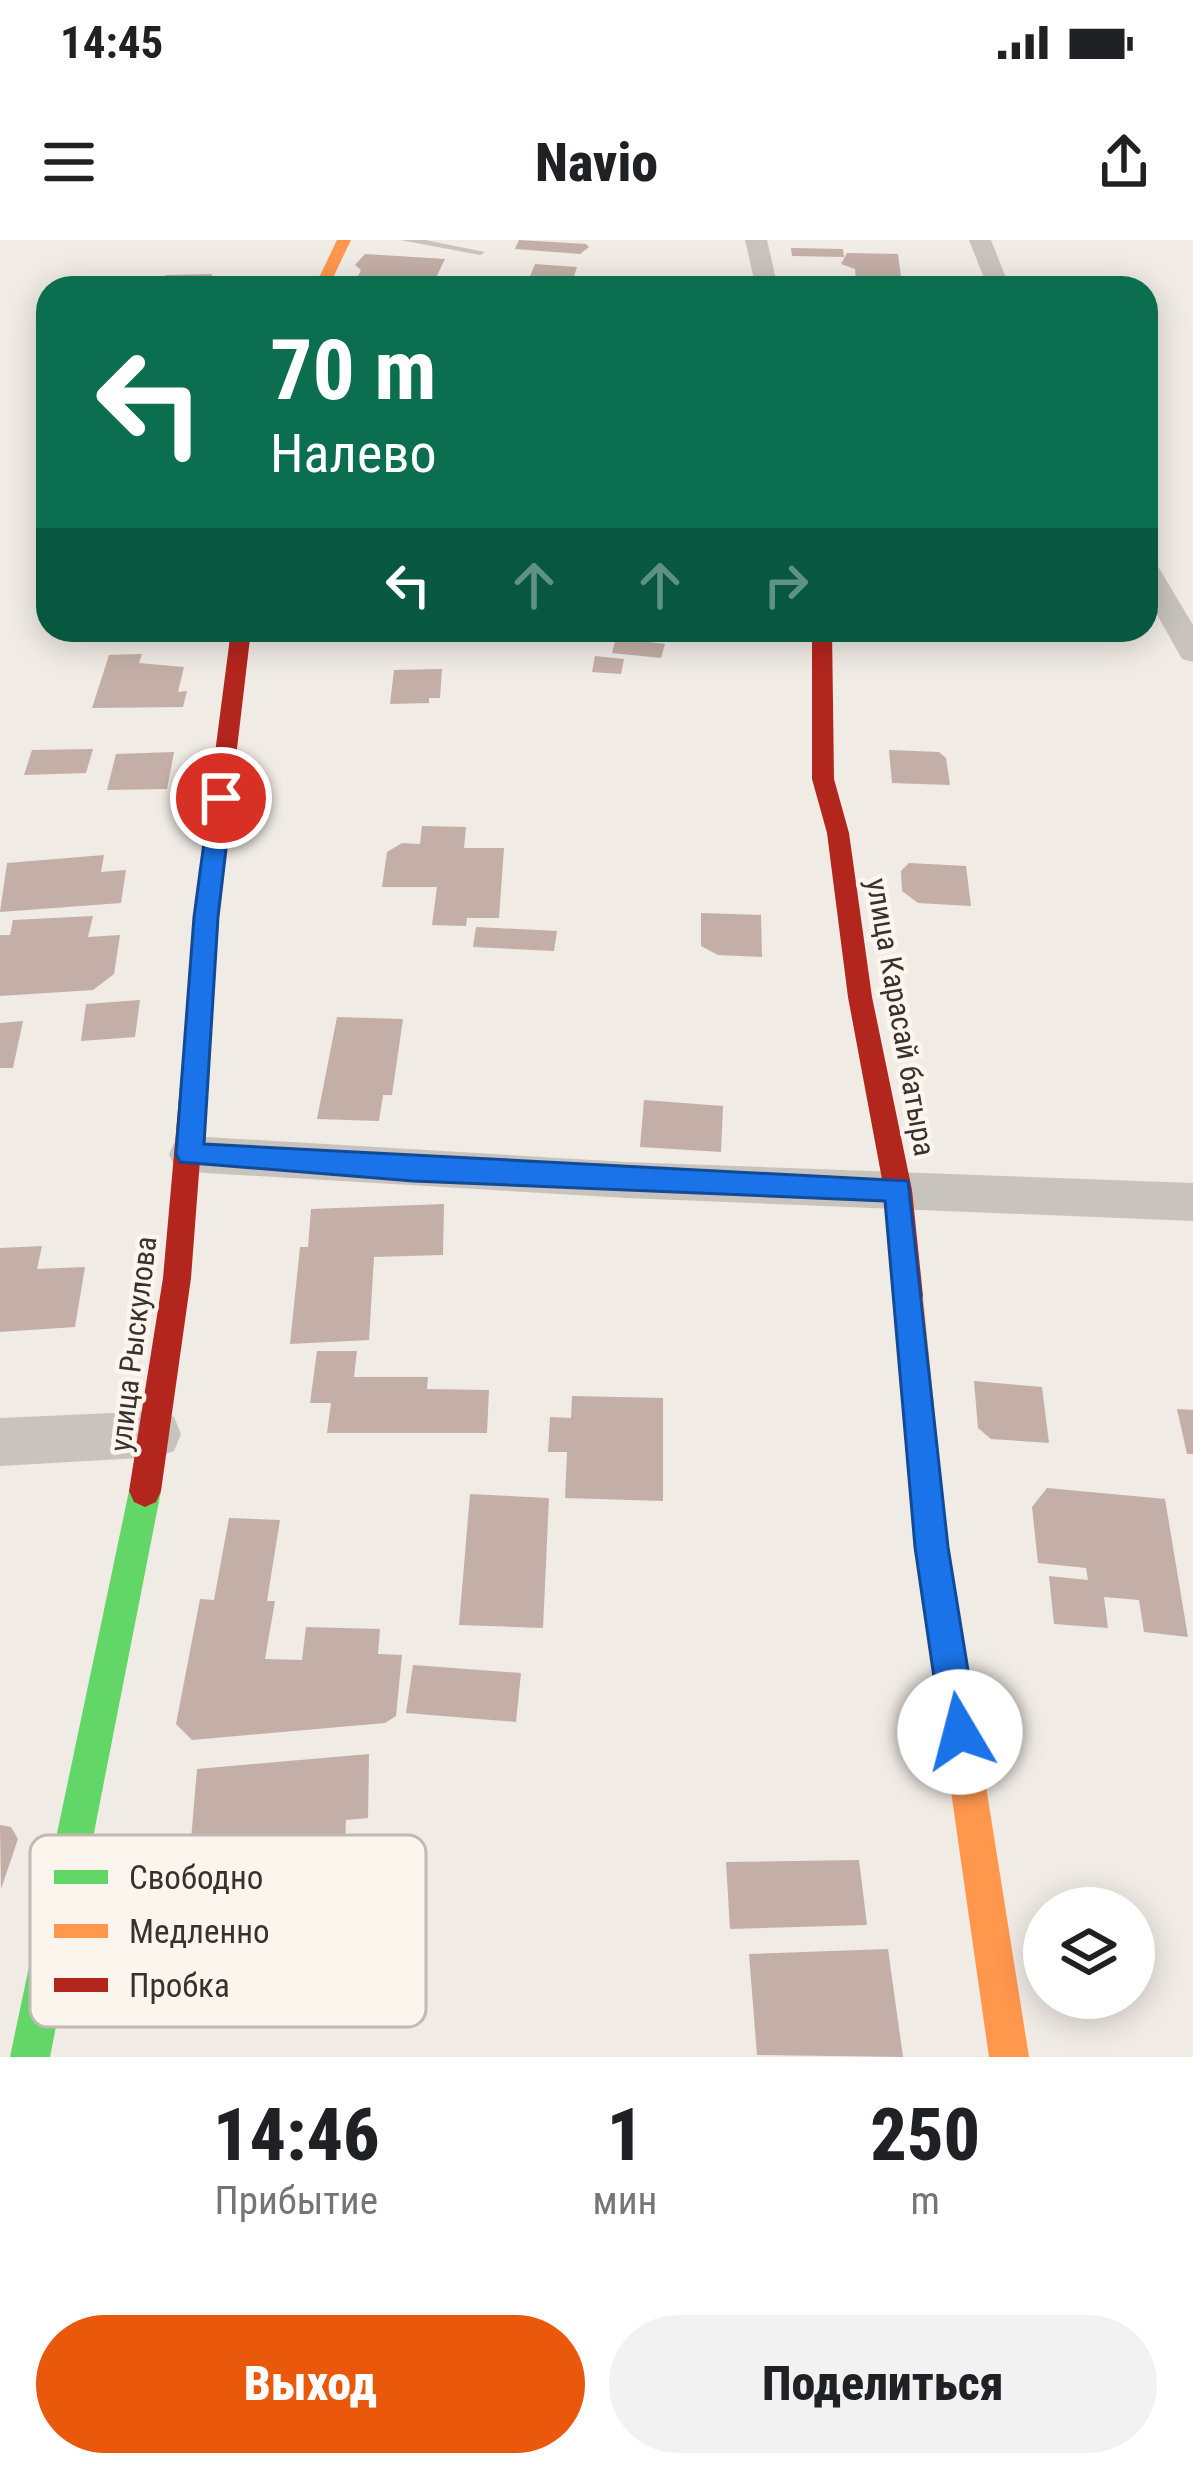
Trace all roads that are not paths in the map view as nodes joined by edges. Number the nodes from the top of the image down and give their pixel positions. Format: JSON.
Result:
{"nodes":[{"id":1,"x":344,"y":240,"type":"edge"},
{"id":2,"x":405,"y":240,"type":"edge"},
{"id":3,"x":756,"y":240,"type":"edge"},
{"id":4,"x":980,"y":240,"type":"edge"},
{"id":5,"x":479,"y":252,"type":"dead end"},
{"id":6,"x":327,"y":276,"type":"edge"},
{"id":7,"x":764,"y":276,"type":"edge"},
{"id":8,"x":994,"y":276,"type":"edge"},
{"id":9,"x":1158,"y":590,"type":"edge"},
{"id":10,"x":240,"y":642,"type":"edge"},
{"id":11,"x":822,"y":642,"type":"edge"},
{"id":12,"x":1193,"y":652,"type":"edge"},
{"id":13,"x":190,"y":1154,"type":"junction"},
{"id":14,"x":898,"y":1190,"type":"junction"},
{"id":15,"x":1193,"y":1202,"type":"edge"},
{"id":16,"x":157,"y":1434,"type":"junction"},
{"id":17,"x":0,"y":1442,"type":"edge"},
{"id":18,"x":75,"y":1835,"type":"edge"},
{"id":19,"x":36,"y":2027,"type":"edge"},
{"id":20,"x":30,"y":2057,"type":"edge"},
{"id":21,"x":1009,"y":2057,"type":"edge"}],
"edges":[{"from":1,"to":6,"type":"street"},
{"from":2,"to":5,"type":"lane"},
{"from":3,"to":7,"type":"street"},
{"from":4,"to":8,"type":"street"},
{"from":9,"to":12,"type":"street"},
{"from":10,"to":13,"type":"street","name":"улица Рыскулова"},
{"from":11,"to":14,"type":"street","name":"улица Карасай батыра"},
{"from":13,"to":14,"type":"street"},
{"from":13,"to":16,"type":"street","name":"улица Рыскулова"},
{"from":14,"to":15,"type":"street"},
{"from":14,"to":21,"type":"street","name":"улица Карасай батыра"},
{"from":16,"to":17,"type":"street"},
{"from":16,"to":18,"type":"street","name":"улица Рыскулова"},
{"from":19,"to":20,"type":"street","name":"улица Рыскулова"}]}
